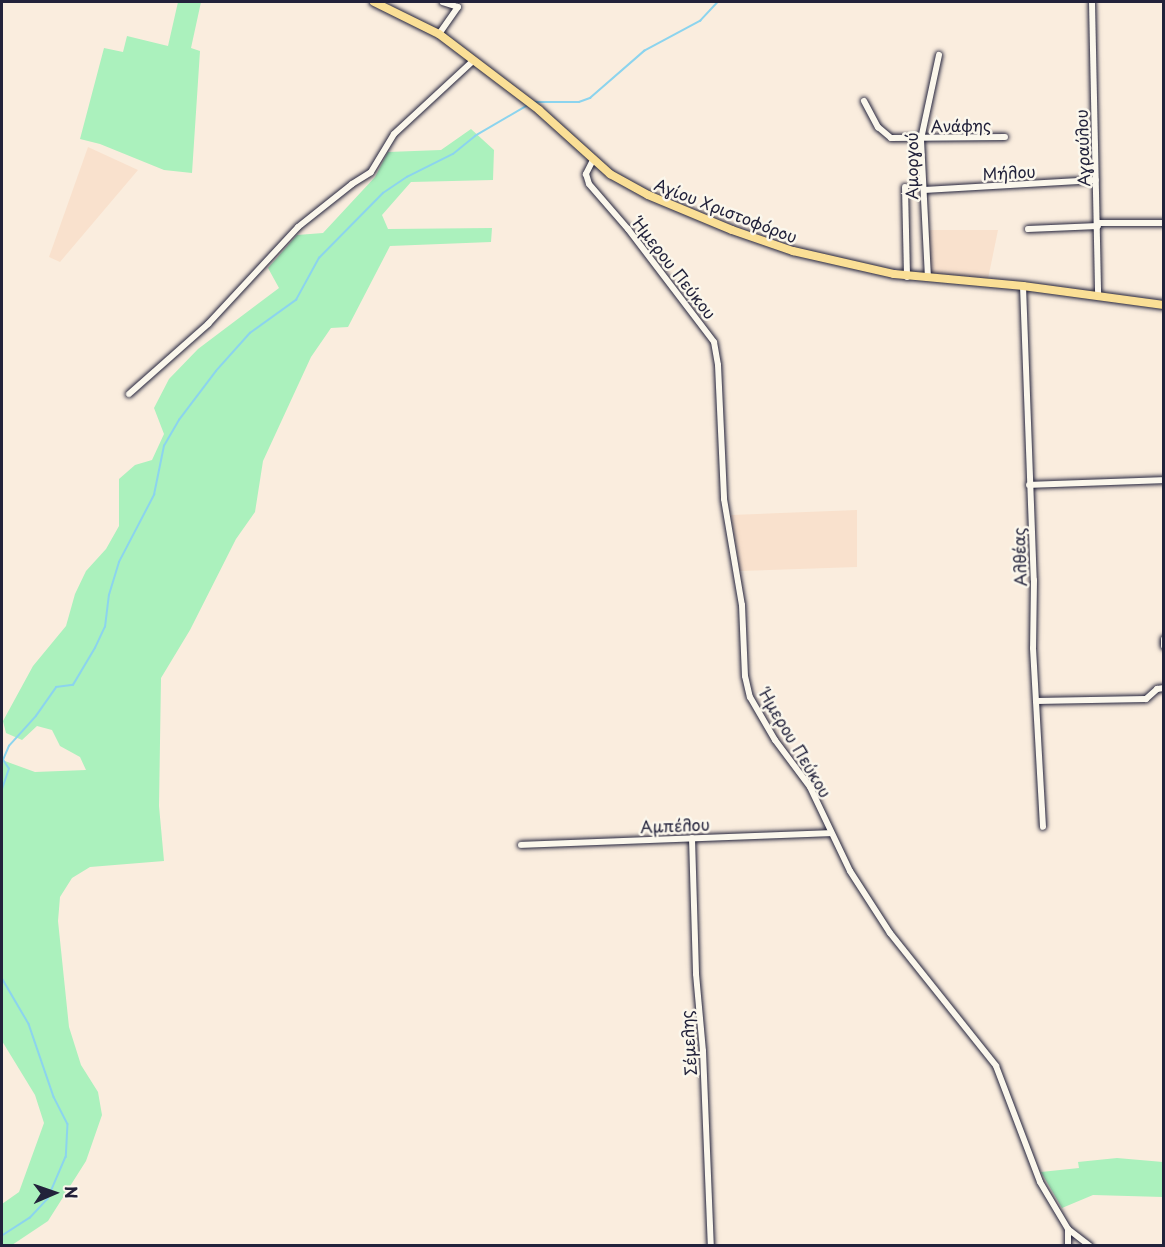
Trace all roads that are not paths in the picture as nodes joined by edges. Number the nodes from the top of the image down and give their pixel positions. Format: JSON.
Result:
{"nodes":[{"id":1,"x":374,"y":2,"type":"edge"},
{"id":2,"x":443,"y":2,"type":"edge"},
{"id":3,"x":1092,"y":2,"type":"edge"},
{"id":4,"x":439,"y":34,"type":"junction"},
{"id":5,"x":939,"y":55,"type":"dead end"},
{"id":6,"x":474,"y":60,"type":"junction"},
{"id":7,"x":864,"y":101,"type":"dead end"},
{"id":8,"x":1005,"y":137,"type":"dead end"},
{"id":9,"x":921,"y":139,"type":"junction"},
{"id":10,"x":593,"y":160,"type":"junction"},
{"id":11,"x":1096,"y":180,"type":"junction"},
{"id":12,"x":905,"y":187,"type":"dead end"},
{"id":13,"x":924,"y":190,"type":"junction"},
{"id":14,"x":1164,"y":223,"type":"edge"},
{"id":15,"x":1098,"y":224,"type":"junction"},
{"id":16,"x":1028,"y":228,"type":"dead end"},
{"id":17,"x":907,"y":276,"type":"junction"},
{"id":18,"x":928,"y":278,"type":"junction"},
{"id":19,"x":1023,"y":286,"type":"junction"},
{"id":20,"x":1098,"y":294,"type":"junction"},
{"id":21,"x":1164,"y":305,"type":"edge"},
{"id":22,"x":129,"y":394,"type":"dead end"},
{"id":23,"x":1164,"y":480,"type":"edge"},
{"id":24,"x":1029,"y":485,"type":"junction"},
{"id":25,"x":1164,"y":639,"type":"edge"},
{"id":26,"x":1164,"y":646,"type":"edge"},
{"id":27,"x":1164,"y":688,"type":"edge"},
{"id":28,"x":1036,"y":702,"type":"junction"},
{"id":29,"x":1043,"y":827,"type":"dead end"},
{"id":30,"x":831,"y":833,"type":"junction"},
{"id":31,"x":692,"y":838,"type":"junction"},
{"id":32,"x":521,"y":845,"type":"dead end"},
{"id":33,"x":1068,"y":1229,"type":"junction"},
{"id":34,"x":711,"y":1245,"type":"edge"},
{"id":35,"x":1068,"y":1245,"type":"edge"},
{"id":36,"x":1090,"y":1245,"type":"edge"}],
"edges":[{"from":1,"to":4,"type":"main road","name":"Αγίου Χριστοφόρου"},
{"from":2,"to":4,"type":"street"},
{"from":3,"to":11,"type":"street","name":"Αγραύλου"},
{"from":4,"to":6,"type":"main road","name":"Αγίου Χριστοφόρου"},
{"from":5,"to":9,"type":"street","name":"Αμοργού"},
{"from":6,"to":10,"type":"main road","name":"Αγίου Χριστοφόρου"},
{"from":6,"to":22,"type":"street"},
{"from":7,"to":9,"type":"street","name":"Ανάφης"},
{"from":8,"to":9,"type":"street","name":"Ανάφης"},
{"from":9,"to":13,"type":"street","name":"Αμοργού"},
{"from":10,"to":17,"type":"main road","name":"Αγίου Χριστοφόρου"},
{"from":10,"to":30,"type":"street","name":"Ήμερου Πεύκου"},
{"from":11,"to":13,"type":"street","name":"Μήλου"},
{"from":11,"to":15,"type":"street","name":"Αγραύλου"},
{"from":12,"to":17,"type":"street"},
{"from":13,"to":18,"type":"street","name":"Αμοργού"},
{"from":14,"to":15,"type":"street"},
{"from":15,"to":16,"type":"street"},
{"from":15,"to":20,"type":"street","name":"Αγραύλου"},
{"from":17,"to":18,"type":"main road","name":"Αγίου Χριστοφόρου"},
{"from":18,"to":19,"type":"main road","name":"Αγίου Χριστοφόρου"},
{"from":19,"to":20,"type":"main road","name":"Αγίου Χριστοφόρου"},
{"from":19,"to":24,"type":"street","name":"Αλθέας"},
{"from":20,"to":21,"type":"main road","name":"Αγίου Χριστοφόρου"},
{"from":23,"to":24,"type":"street"},
{"from":24,"to":28,"type":"street","name":"Αλθέας"},
{"from":25,"to":26,"type":"street"},
{"from":27,"to":28,"type":"street"},
{"from":28,"to":29,"type":"street","name":"Αλθέας"},
{"from":30,"to":31,"type":"street","name":"Αμπέλου"},
{"from":30,"to":33,"type":"street","name":"Ήμερου Πεύκου"},
{"from":31,"to":32,"type":"street","name":"Αμπέλου"},
{"from":31,"to":34,"type":"street","name":"Σέμελης"},
{"from":33,"to":35,"type":"street"},
{"from":33,"to":36,"type":"street"}]}
